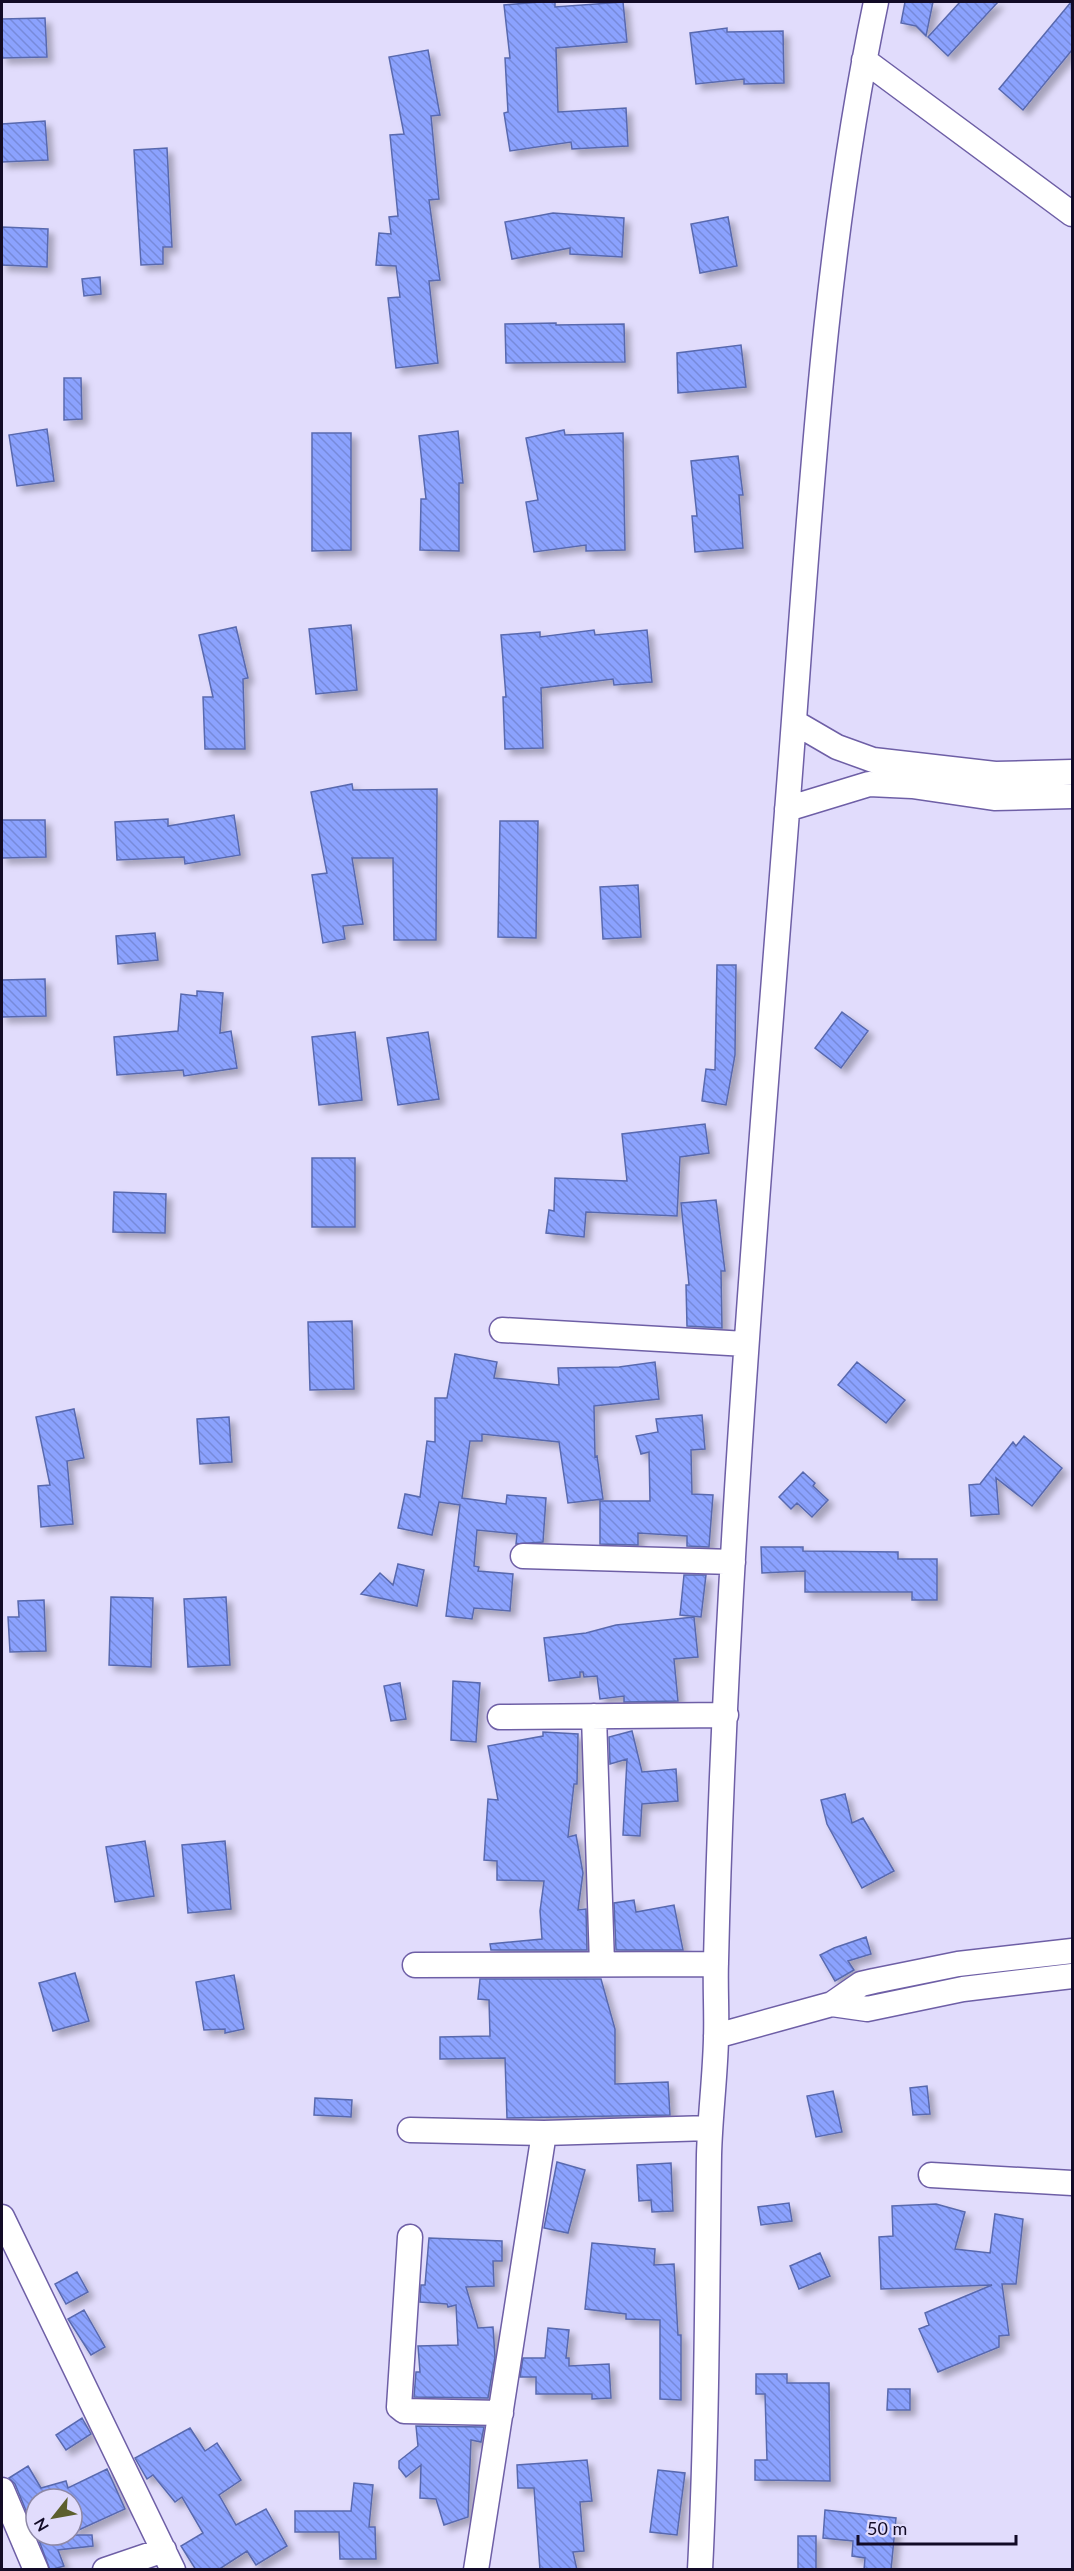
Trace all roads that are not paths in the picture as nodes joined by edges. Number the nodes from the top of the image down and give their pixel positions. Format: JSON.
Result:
{"nodes":[{"id":1,"x":876,"y":2,"type":"edge"},
{"id":2,"x":864,"y":60,"type":"junction"},
{"id":3,"x":1072,"y":214,"type":"edge"},
{"id":4,"x":794,"y":722,"type":"junction"},
{"id":5,"x":1072,"y":772,"type":"edge"},
{"id":6,"x":1072,"y":796,"type":"edge"},
{"id":7,"x":787,"y":809,"type":"junction"},
{"id":8,"x":502,"y":1330,"type":"dead end"},
{"id":9,"x":746,"y":1344,"type":"junction"},
{"id":10,"x":523,"y":1556,"type":"dead end"},
{"id":11,"x":733,"y":1562,"type":"junction"},
{"id":12,"x":726,"y":1715,"type":"junction"},
{"id":13,"x":594,"y":1716,"type":"junction"},
{"id":14,"x":500,"y":1717,"type":"dead end"},
{"id":15,"x":1072,"y":1951,"type":"edge"},
{"id":16,"x":602,"y":1964,"type":"junction"},
{"id":17,"x":716,"y":1964,"type":"junction"},
{"id":18,"x":415,"y":1965,"type":"dead end"},
{"id":19,"x":1072,"y":1976,"type":"edge"},
{"id":20,"x":832,"y":2004,"type":"junction"},
{"id":21,"x":716,"y":2036,"type":"junction"},
{"id":22,"x":710,"y":2128,"type":"junction"},
{"id":23,"x":410,"y":2130,"type":"dead end"},
{"id":24,"x":544,"y":2133,"type":"junction"},
{"id":25,"x":931,"y":2175,"type":"dead end"},
{"id":26,"x":1072,"y":2182,"type":"edge"},
{"id":27,"x":2,"y":2217,"type":"edge"},
{"id":28,"x":410,"y":2238,"type":"dead end"},
{"id":29,"x":501,"y":2413,"type":"junction"},
{"id":30,"x":2,"y":2490,"type":"edge"},
{"id":31,"x":169,"y":2560,"type":"edge"},
{"id":32,"x":36,"y":2570,"type":"edge"},
{"id":33,"x":105,"y":2570,"type":"edge"},
{"id":34,"x":476,"y":2570,"type":"edge"},
{"id":35,"x":700,"y":2570,"type":"edge"}],
"edges":[{"from":1,"to":2,"type":"street"},
{"from":2,"to":3,"type":"street"},
{"from":2,"to":4,"type":"street"},
{"from":4,"to":5,"type":"street"},
{"from":4,"to":7,"type":"street"},
{"from":6,"to":7,"type":"street"},
{"from":7,"to":9,"type":"street"},
{"from":8,"to":9,"type":"street"},
{"from":9,"to":11,"type":"street"},
{"from":10,"to":11,"type":"street"},
{"from":11,"to":12,"type":"street"},
{"from":12,"to":13,"type":"street"},
{"from":12,"to":17,"type":"street"},
{"from":13,"to":14,"type":"street"},
{"from":13,"to":16,"type":"street"},
{"from":15,"to":20,"type":"street"},
{"from":16,"to":17,"type":"street"},
{"from":16,"to":18,"type":"street"},
{"from":17,"to":21,"type":"street"},
{"from":19,"to":20,"type":"street"},
{"from":20,"to":21,"type":"street"},
{"from":21,"to":22,"type":"street"},
{"from":22,"to":24,"type":"street"},
{"from":22,"to":35,"type":"street"},
{"from":23,"to":24,"type":"street"},
{"from":24,"to":29,"type":"street"},
{"from":25,"to":26,"type":"street"},
{"from":27,"to":31,"type":"street"},
{"from":28,"to":29,"type":"street"},
{"from":29,"to":34,"type":"street"},
{"from":30,"to":32,"type":"street"},
{"from":31,"to":33,"type":"street"}]}
